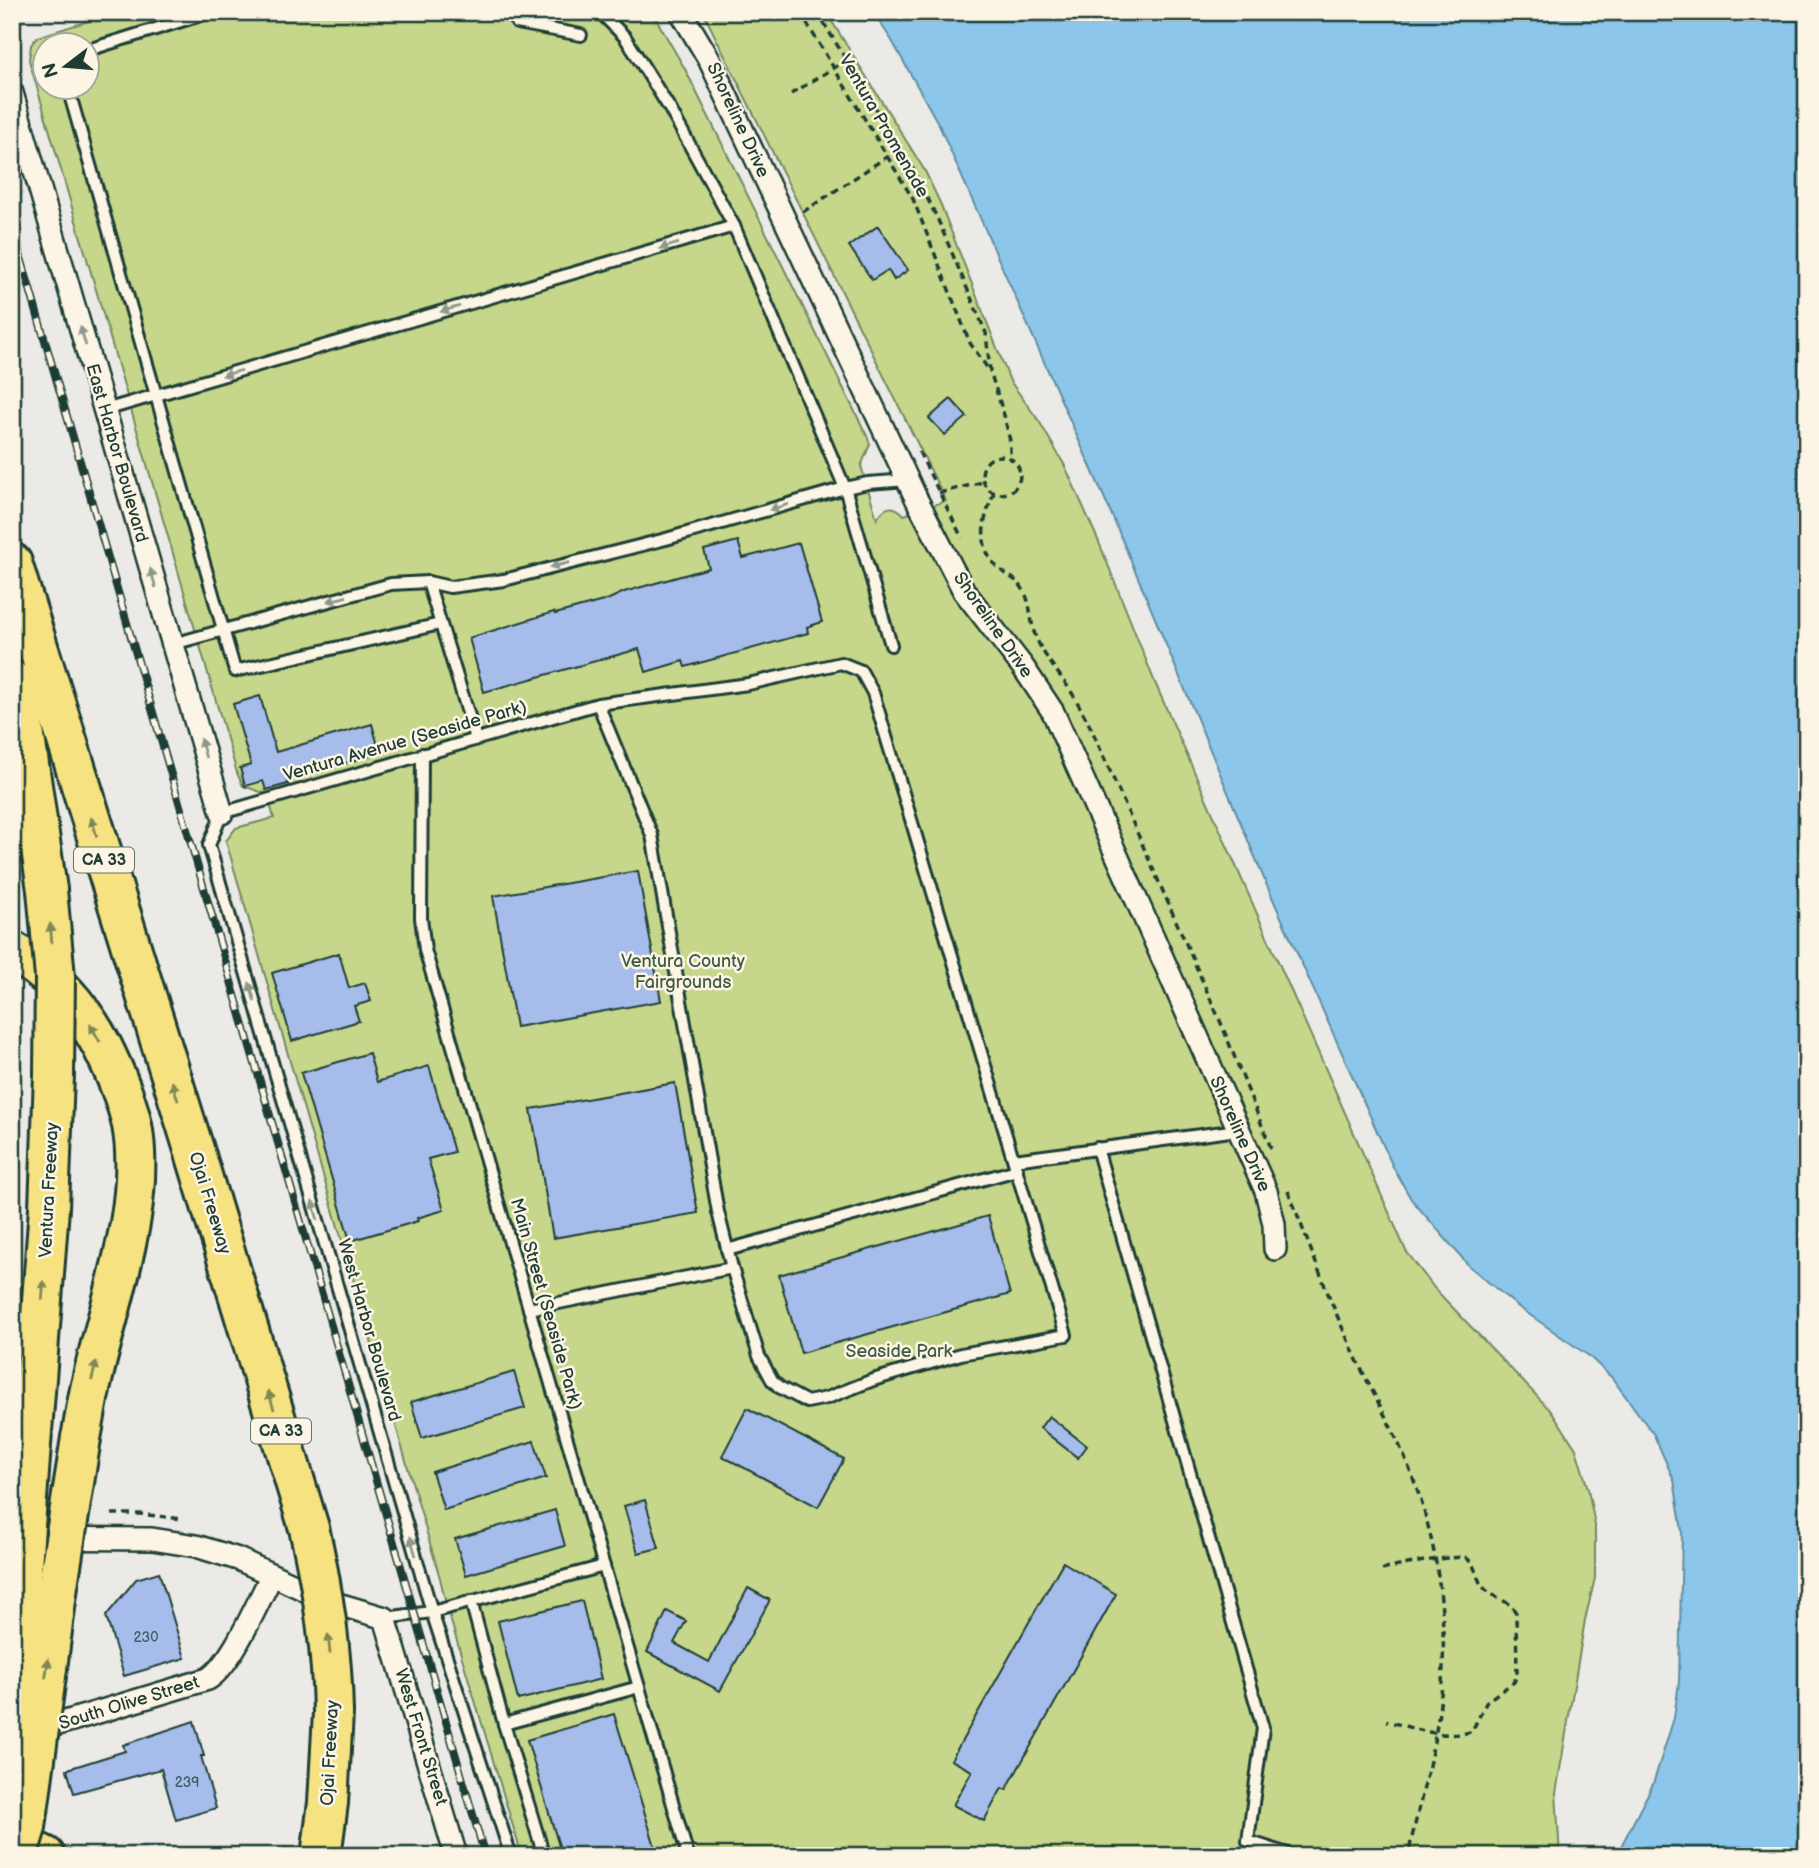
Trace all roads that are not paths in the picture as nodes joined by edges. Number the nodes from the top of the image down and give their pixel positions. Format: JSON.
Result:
{"nodes":[{"id":1,"x":211,"y":12,"type":"edge"},
{"id":2,"x":514,"y":12,"type":"edge"},
{"id":3,"x":600,"y":12,"type":"edge"},
{"id":4,"x":681,"y":12,"type":"edge"},
{"id":5,"x":581,"y":35,"type":"dead end"},
{"id":6,"x":102,"y":46,"type":"edge"},
{"id":7,"x":12,"y":93,"type":"edge"},
{"id":8,"x":72,"y":102,"type":"edge"},
{"id":9,"x":734,"y":226,"type":"junction"},
{"id":10,"x":155,"y":395,"type":"junction"},
{"id":11,"x":104,"y":410,"type":"junction"},
{"id":12,"x":908,"y":480,"type":"junction"},
{"id":13,"x":845,"y":488,"type":"junction"},
{"id":14,"x":12,"y":563,"type":"edge"},
{"id":15,"x":428,"y":583,"type":"junction"},
{"id":16,"x":440,"y":624,"type":"junction"},
{"id":17,"x":222,"y":630,"type":"junction"},
{"id":18,"x":173,"y":644,"type":"junction"},
{"id":19,"x":891,"y":645,"type":"dead end"},
{"id":20,"x":12,"y":681,"type":"edge"},
{"id":21,"x":598,"y":704,"type":"junction"},
{"id":22,"x":476,"y":739,"type":"junction"},
{"id":23,"x":422,"y":754,"type":"junction"},
{"id":24,"x":222,"y":813,"type":"junction"},
{"id":25,"x":12,"y":950,"type":"edge"},
{"id":26,"x":1238,"y":1130,"type":"junction"},
{"id":27,"x":1097,"y":1148,"type":"junction"},
{"id":28,"x":1016,"y":1165,"type":"junction"},
{"id":29,"x":727,"y":1250,"type":"junction"},
{"id":30,"x":1275,"y":1250,"type":"dead end"},
{"id":31,"x":732,"y":1268,"type":"junction"},
{"id":32,"x":529,"y":1309,"type":"junction"},
{"id":33,"x":12,"y":1538,"type":"edge"},
{"id":34,"x":604,"y":1566,"type":"junction"},
{"id":35,"x":272,"y":1575,"type":"junction"},
{"id":36,"x":471,"y":1601,"type":"junction"},
{"id":37,"x":432,"y":1612,"type":"junction"},
{"id":38,"x":385,"y":1618,"type":"junction"},
{"id":39,"x":639,"y":1687,"type":"junction"},
{"id":40,"x":12,"y":1702,"type":"edge"},
{"id":41,"x":504,"y":1724,"type":"junction"},
{"id":42,"x":12,"y":1738,"type":"edge"},
{"id":43,"x":12,"y":1841,"type":"edge"},
{"id":44,"x":17,"y":1856,"type":"edge"},
{"id":45,"x":45,"y":1856,"type":"edge"},
{"id":46,"x":321,"y":1856,"type":"edge"},
{"id":47,"x":456,"y":1856,"type":"edge"},
{"id":48,"x":511,"y":1856,"type":"edge"},
{"id":49,"x":544,"y":1856,"type":"edge"},
{"id":50,"x":688,"y":1856,"type":"edge"},
{"id":51,"x":1294,"y":1856,"type":"edge"}],
"edges":[{"from":1,"to":6,"type":"lane"},
{"from":2,"to":5,"type":"lane"},
{"from":3,"to":9,"type":"lane"},
{"from":4,"to":12,"type":"street","name":"Shoreline Drive"},
{"from":11,"to":7,"type":"street","name":"East Harbor Boulevard","one_way":true},
{"from":8,"to":10,"type":"lane"},
{"from":9,"to":10,"type":"lane","one_way":true},
{"from":9,"to":13,"type":"lane"},
{"from":10,"to":11,"type":"lane"},
{"from":10,"to":17,"type":"lane"},
{"from":18,"to":11,"type":"street","name":"East Harbor Boulevard","one_way":true},
{"from":12,"to":13,"type":"lane"},
{"from":12,"to":26,"type":"street","name":"Shoreline Drive"},
{"from":13,"to":15,"type":"lane","one_way":true},
{"from":13,"to":19,"type":"lane"},
{"from":46,"to":14,"type":"highway","name":"Ojai Freeway","number":"CA 33","one_way":true,"bridge":true},
{"from":15,"to":16,"type":"lane"},
{"from":15,"to":17,"type":"lane","one_way":true},
{"from":16,"to":17,"type":"lane"},
{"from":16,"to":22,"type":"lane"},
{"from":17,"to":18,"type":"lane"},
{"from":24,"to":18,"type":"street","name":"East Harbor Boulevard","one_way":true},
{"from":40,"to":20,"type":"highway","name":"Ventura Freeway","one_way":true,"bridge":true},
{"from":21,"to":22,"type":"lane","name":"Ventura Avenue (Seaside Park)"},
{"from":21,"to":28,"type":"lane","name":"Ventura Avenue (Seaside Park)"},
{"from":21,"to":29,"type":"lane"},
{"from":22,"to":23,"type":"lane","name":"Ventura Avenue (Seaside Park)"},
{"from":23,"to":24,"type":"lane","name":"Ventura Avenue (Seaside Park)"},
{"from":23,"to":32,"type":"lane","name":"Main Street (Seaside Park)"},
{"from":37,"to":24,"type":"lane","name":"West Harbor Boulevard","one_way":true},
{"from":44,"to":25,"type":"highway","one_way":true,"bridge":true},
{"from":26,"to":27,"type":"lane"},
{"from":26,"to":30,"type":"street","name":"Shoreline Drive"},
{"from":27,"to":28,"type":"lane"},
{"from":27,"to":51,"type":"lane"},
{"from":28,"to":29,"type":"lane"},
{"from":28,"to":31,"type":"lane"},
{"from":29,"to":31,"type":"lane"},
{"from":31,"to":32,"type":"lane"},
{"from":32,"to":34,"type":"lane","name":"Main Street (Seaside Park)"},
{"from":33,"to":35,"type":"street"},
{"from":34,"to":36,"type":"lane"},
{"from":34,"to":39,"type":"lane","name":"Main Street (Seaside Park)"},
{"from":35,"to":38,"type":"street"},
{"from":35,"to":42,"type":"street","name":"South Olive Street"},
{"from":36,"to":37,"type":"lane"},
{"from":36,"to":41,"type":"lane"},
{"from":37,"to":38,"type":"lane"},
{"from":37,"to":48,"type":"lane","name":"West Harbor Boulevard"},
{"from":38,"to":47,"type":"street","name":"West Front Street"},
{"from":39,"to":41,"type":"lane"},
{"from":39,"to":50,"type":"lane","name":"Main Street (Seaside Park)"},
{"from":41,"to":49,"type":"lane"},
{"from":43,"to":45,"type":"highway"}]}
